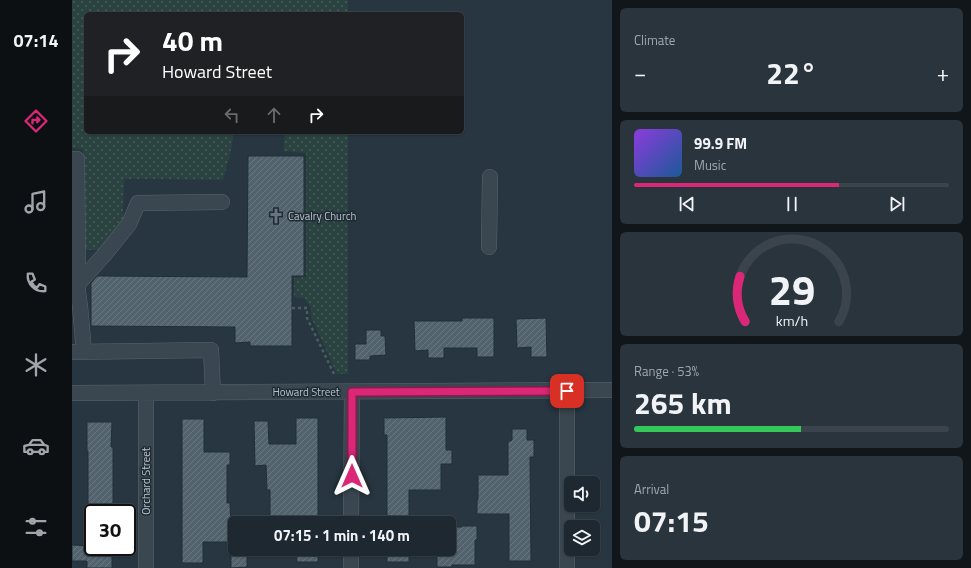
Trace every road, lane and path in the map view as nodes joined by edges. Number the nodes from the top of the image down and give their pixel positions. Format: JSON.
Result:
{"nodes":[{"id":1,"x":72,"y":159,"type":"edge"},
{"id":2,"x":490,"y":177,"type":"dead end"},
{"id":3,"x":222,"y":202,"type":"dead end"},
{"id":4,"x":489,"y":247,"type":"dead end"},
{"id":5,"x":78,"y":284,"type":"junction"},
{"id":6,"x":292,"y":308,"type":"dead end"},
{"id":7,"x":78,"y":352,"type":"edge"},
{"id":8,"x":335,"y":376,"type":"dead end"},
{"id":9,"x":612,"y":390,"type":"edge"},
{"id":10,"x":567,"y":391,"type":"junction"},
{"id":11,"x":352,"y":392,"type":"junction"},
{"id":12,"x":72,"y":393,"type":"edge"},
{"id":13,"x":146,"y":393,"type":"junction"},
{"id":14,"x":213,"y":393,"type":"junction"},
{"id":15,"x":352,"y":516,"type":"edge"},
{"id":16,"x":351,"y":556,"type":"edge"},
{"id":17,"x":146,"y":568,"type":"edge"},
{"id":18,"x":351,"y":568,"type":"edge"},
{"id":19,"x":567,"y":568,"type":"edge"}],
"edges":[{"from":1,"to":5,"type":"street"},
{"from":2,"to":4,"type":"street"},
{"from":3,"to":5,"type":"street"},
{"from":5,"to":7,"type":"street"},
{"from":6,"to":8,"type":"path"},
{"from":7,"to":14,"type":"street"},
{"from":9,"to":10,"type":"street","name":"Howard Street"},
{"from":10,"to":11,"type":"street","name":"Howard Street"},
{"from":10,"to":19,"type":"street"},
{"from":11,"to":14,"type":"street","name":"Howard Street"},
{"from":11,"to":15,"type":"street"},
{"from":12,"to":13,"type":"street","name":"Howard Street"},
{"from":13,"to":14,"type":"street","name":"Howard Street"},
{"from":13,"to":17,"type":"street","name":"Orchard Street"},
{"from":16,"to":18,"type":"street"}]}
